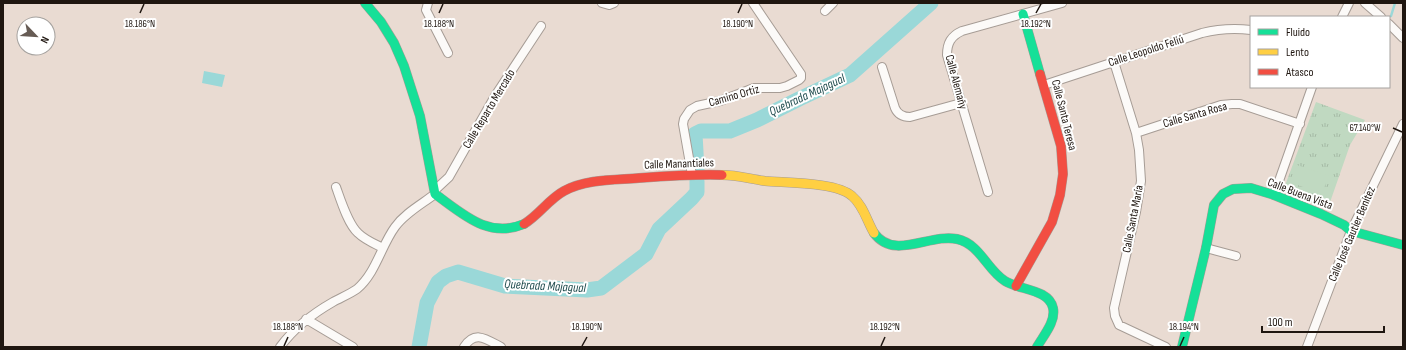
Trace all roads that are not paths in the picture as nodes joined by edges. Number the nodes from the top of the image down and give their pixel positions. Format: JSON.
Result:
{"nodes":[{"id":1,"x":365,"y":3,"type":"edge"},
{"id":2,"x":428,"y":3,"type":"edge"},
{"id":3,"x":602,"y":3,"type":"edge"},
{"id":4,"x":614,"y":3,"type":"edge"},
{"id":5,"x":753,"y":3,"type":"edge"},
{"id":6,"x":833,"y":3,"type":"edge"},
{"id":7,"x":1062,"y":3,"type":"edge"},
{"id":8,"x":1349,"y":3,"type":"edge"},
{"id":9,"x":1365,"y":3,"type":"edge"},
{"id":10,"x":825,"y":11,"type":"dead end"},
{"id":11,"x":1023,"y":14,"type":"junction"},
{"id":12,"x":1342,"y":16,"type":"edge"},
{"id":13,"x":1381,"y":16,"type":"edge"},
{"id":14,"x":1390,"y":25,"type":"edge"},
{"id":15,"x":541,"y":26,"type":"dead end"},
{"id":16,"x":1250,"y":30,"type":"edge"},
{"id":17,"x":1403,"y":38,"type":"edge"},
{"id":18,"x":448,"y":53,"type":"dead end"},
{"id":19,"x":1114,"y":62,"type":"junction"},
{"id":20,"x":882,"y":67,"type":"dead end"},
{"id":21,"x":1044,"y":85,"type":"junction"},
{"id":22,"x":1312,"y":88,"type":"edge"},
{"id":23,"x":961,"y":103,"type":"junction"},
{"id":24,"x":1300,"y":124,"type":"junction"},
{"id":25,"x":1403,"y":124,"type":"edge"},
{"id":26,"x":1136,"y":133,"type":"junction"},
{"id":27,"x":692,"y":175,"type":"junction"},
{"id":28,"x":336,"y":187,"type":"dead end"},
{"id":29,"x":435,"y":192,"type":"junction"},
{"id":30,"x":988,"y":192,"type":"dead end"},
{"id":31,"x":1274,"y":195,"type":"junction"},
{"id":32,"x":1351,"y":232,"type":"junction"},
{"id":33,"x":1402,"y":243,"type":"edge"},
{"id":34,"x":383,"y":248,"type":"junction"},
{"id":35,"x":1206,"y":248,"type":"junction"},
{"id":36,"x":1236,"y":256,"type":"dead end"},
{"id":37,"x":1016,"y":286,"type":"junction"},
{"id":38,"x":306,"y":319,"type":"junction"},
{"id":39,"x":280,"y":347,"type":"edge"},
{"id":40,"x":353,"y":347,"type":"edge"},
{"id":41,"x":464,"y":347,"type":"edge"},
{"id":42,"x":501,"y":347,"type":"edge"},
{"id":43,"x":1037,"y":347,"type":"edge"},
{"id":44,"x":1166,"y":347,"type":"edge"},
{"id":45,"x":1182,"y":347,"type":"edge"},
{"id":46,"x":1307,"y":347,"type":"edge"}],
"edges":[{"from":1,"to":29,"type":"street"},
{"from":2,"to":18,"type":"street"},
{"from":3,"to":4,"type":"street"},
{"from":5,"to":27,"type":"street","name":"Camino Ortiz"},
{"from":6,"to":10,"type":"street"},
{"from":7,"to":11,"type":"street","name":"Calle Alemañy"},
{"from":8,"to":12,"type":"street"},
{"from":9,"to":13,"type":"street"},
{"from":11,"to":21,"type":"street","name":"Calle Santa Teresa"},
{"from":11,"to":23,"type":"street","name":"Calle Alemañy"},
{"from":14,"to":17,"type":"street"},
{"from":15,"to":29,"type":"street","name":"Calle Reparto Mercado"},
{"from":16,"to":19,"type":"street","name":"Calle Leopoldo Feliú"},
{"from":19,"to":21,"type":"street","name":"Calle Leopoldo Feliú"},
{"from":19,"to":26,"type":"street","name":"Calle Santa María"},
{"from":20,"to":23,"type":"street"},
{"from":21,"to":37,"type":"street","name":"Calle Santa Teresa"},
{"from":22,"to":24,"type":"street"},
{"from":23,"to":30,"type":"street","name":"Calle Alemañy"},
{"from":24,"to":26,"type":"street","name":"Calle Santa Rosa"},
{"from":24,"to":31,"type":"street"},
{"from":25,"to":32,"type":"street","name":"Calle José Gautier Benítez"},
{"from":26,"to":44,"type":"street","name":"Calle Santa María"},
{"from":27,"to":29,"type":"street","name":"Calle Manantiales"},
{"from":27,"to":37,"type":"street","name":"Calle Manantiales"},
{"from":28,"to":34,"type":"street"},
{"from":29,"to":34,"type":"street","name":"Calle Reparto Mercado"},
{"from":31,"to":32,"type":"street","name":"Calle Buena Vista"},
{"from":31,"to":35,"type":"street","name":"Calle Buena Vista"},
{"from":32,"to":33,"type":"street","name":"Calle Buena Vista"},
{"from":32,"to":46,"type":"street","name":"Calle José Gautier Benítez"},
{"from":34,"to":38,"type":"street","name":"Calle Reparto Mercado"},
{"from":35,"to":36,"type":"street"},
{"from":35,"to":45,"type":"street","name":"Calle Buena Vista"},
{"from":37,"to":43,"type":"street","name":"Calle Manantiales"},
{"from":38,"to":39,"type":"street","name":"Calle Reparto Mercado"},
{"from":38,"to":40,"type":"street"},
{"from":41,"to":42,"type":"street"}]}
